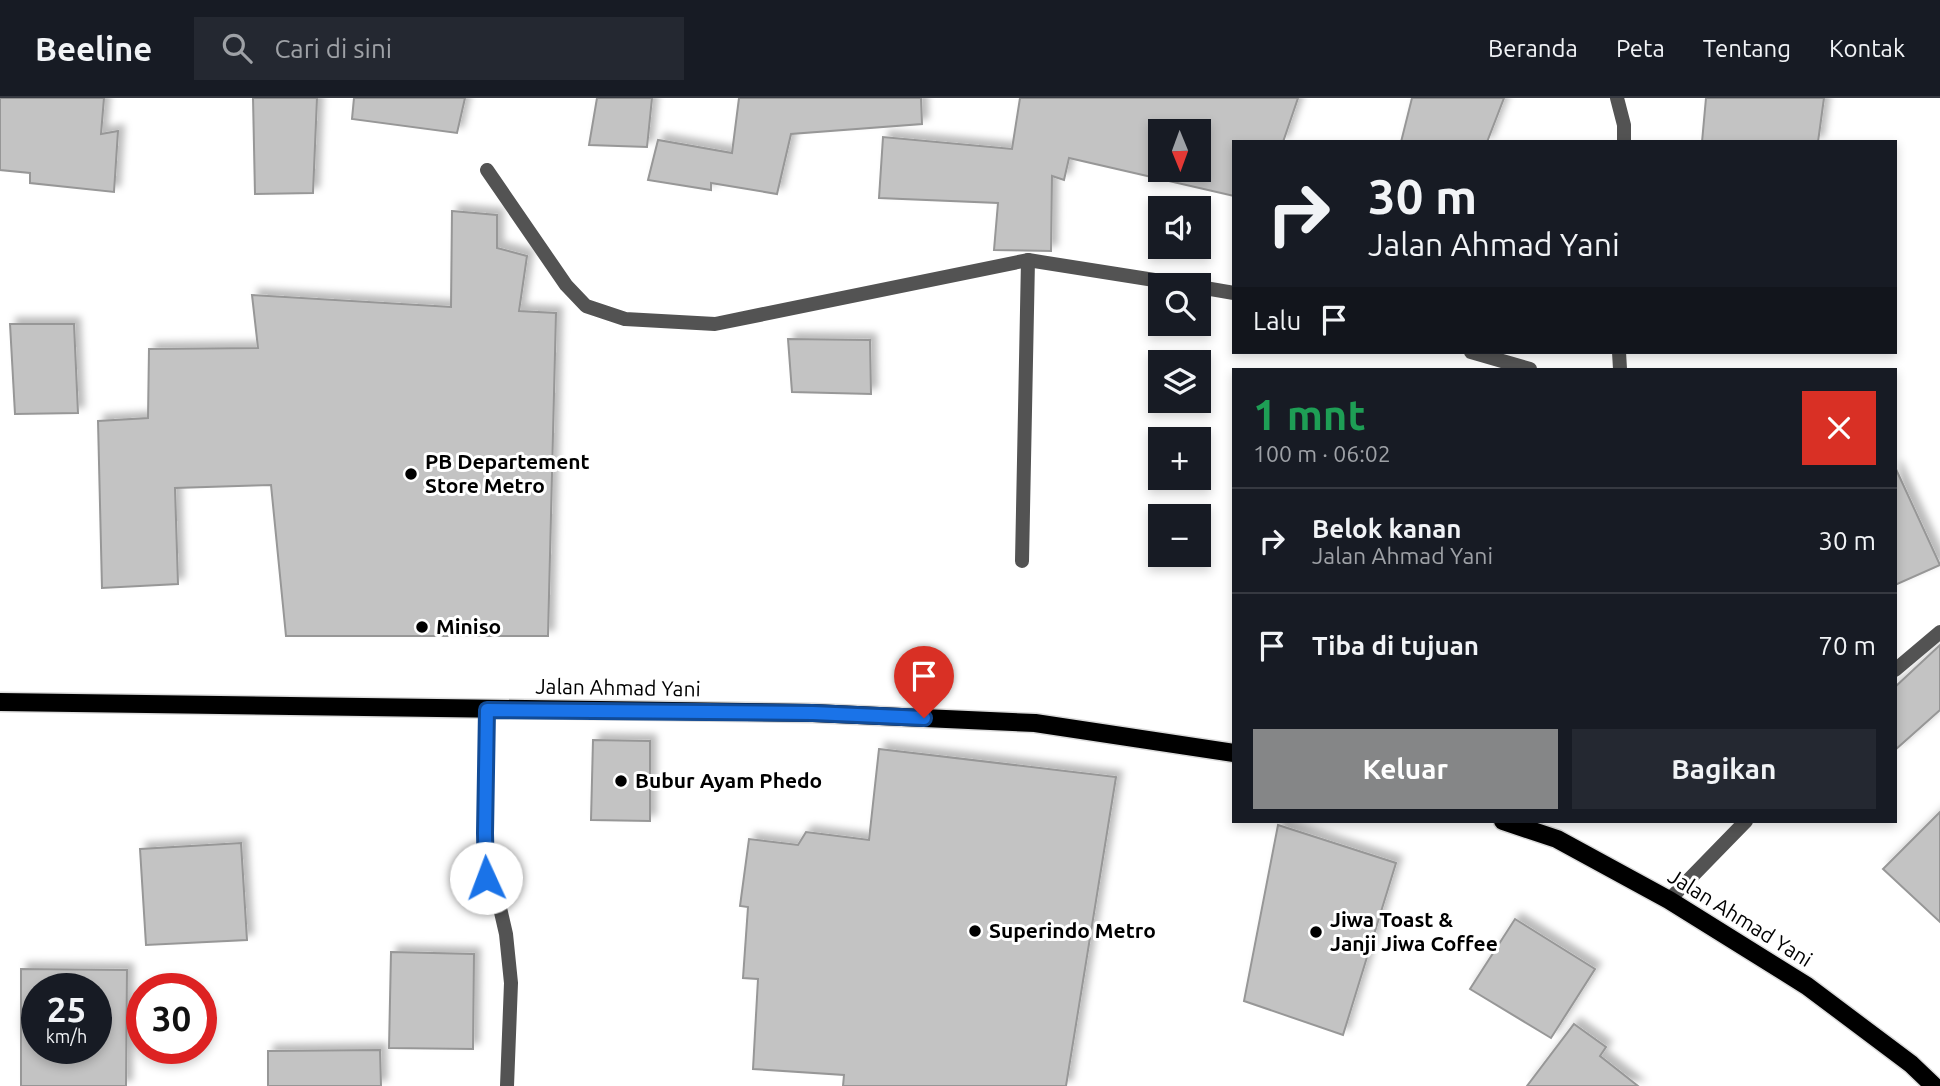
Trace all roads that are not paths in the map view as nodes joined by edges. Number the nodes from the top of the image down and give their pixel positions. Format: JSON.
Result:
{"nodes":[{"id":1,"x":1617,"y":98,"type":"edge"},
{"id":2,"x":1624,"y":140,"type":"edge"},
{"id":3,"x":487,"y":170,"type":"dead end"},
{"id":4,"x":1028,"y":260,"type":"junction"},
{"id":5,"x":1148,"y":279,"type":"edge"},
{"id":6,"x":1211,"y":289,"type":"edge"},
{"id":7,"x":1232,"y":293,"type":"edge"},
{"id":8,"x":1478,"y":354,"type":"edge"},
{"id":9,"x":1527,"y":368,"type":"edge"},
{"id":10,"x":1021,"y":561,"type":"dead end"},
{"id":11,"x":1940,"y":632,"type":"edge"},
{"id":12,"x":1897,"y":668,"type":"edge"},
{"id":13,"x":0,"y":702,"type":"edge"},
{"id":14,"x":487,"y":710,"type":"junction"},
{"id":15,"x":1232,"y":753,"type":"edge"},
{"id":16,"x":1509,"y":823,"type":"edge"},
{"id":17,"x":1744,"y":823,"type":"edge"},
{"id":18,"x":1670,"y":900,"type":"junction"},
{"id":19,"x":507,"y":1086,"type":"edge"},
{"id":20,"x":1934,"y":1086,"type":"edge"}],
"edges":[{"from":1,"to":2,"type":"street"},
{"from":3,"to":4,"type":"street"},
{"from":4,"to":5,"type":"street"},
{"from":4,"to":10,"type":"street"},
{"from":6,"to":7,"type":"street"},
{"from":8,"to":9,"type":"street"},
{"from":11,"to":12,"type":"street"},
{"from":13,"to":14,"type":"main road","name":"Jalan Ahmad Yani"},
{"from":14,"to":15,"type":"main road","name":"Jalan Ahmad Yani"},
{"from":14,"to":19,"type":"street"},
{"from":16,"to":18,"type":"main road","name":"Jalan Ahmad Yani"},
{"from":17,"to":18,"type":"street"},
{"from":18,"to":20,"type":"main road","name":"Jalan Ahmad Yani"}]}
